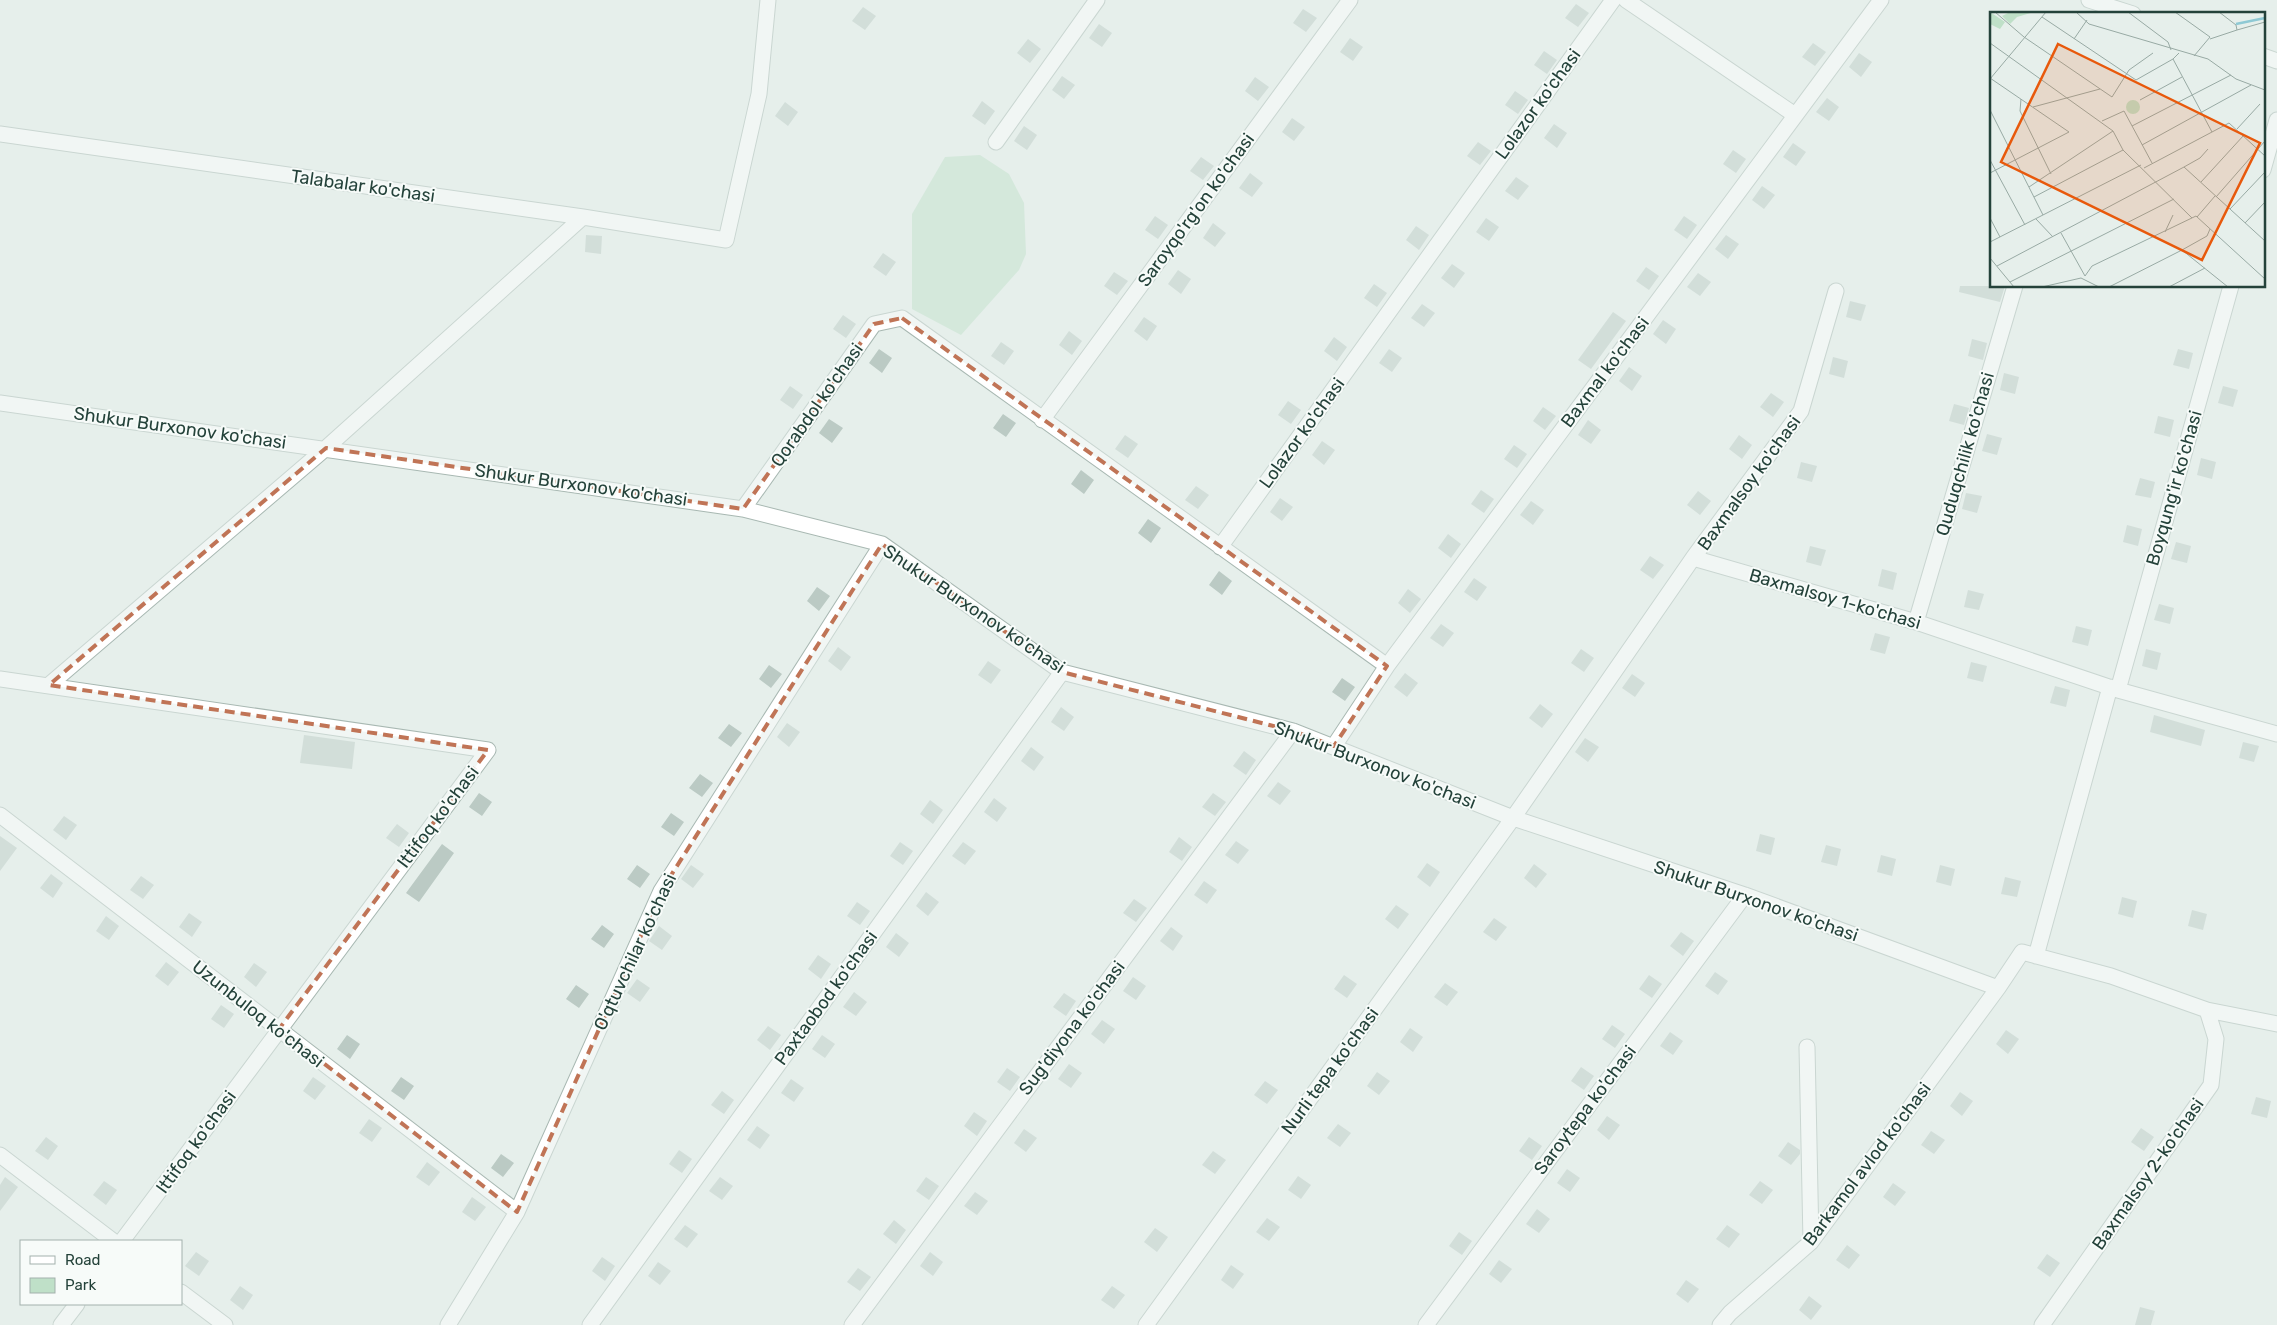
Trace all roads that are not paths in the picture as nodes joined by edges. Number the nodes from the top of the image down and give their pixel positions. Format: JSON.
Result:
{"nodes":[{"id":1,"x":768,"y":0,"type":"edge"},
{"id":2,"x":1097,"y":0,"type":"edge"},
{"id":3,"x":1350,"y":0,"type":"edge"},
{"id":4,"x":1613,"y":0,"type":"edge"},
{"id":5,"x":1626,"y":0,"type":"edge"},
{"id":6,"x":1881,"y":0,"type":"edge"},
{"id":7,"x":2094,"y":5,"type":"edge"},
{"id":8,"x":2124,"y":12,"type":"edge"},
{"id":9,"x":2264,"y":56,"type":"edge"},
{"id":10,"x":2277,"y":61,"type":"edge"},
{"id":11,"x":1795,"y":115,"type":"junction"},
{"id":12,"x":2277,"y":120,"type":"edge"},
{"id":13,"x":0,"y":134,"type":"edge"},
{"id":14,"x":996,"y":142,"type":"dead end"},
{"id":15,"x":2264,"y":166,"type":"edge"},
{"id":16,"x":583,"y":217,"type":"junction"},
{"id":17,"x":2014,"y":288,"type":"edge"},
{"id":18,"x":2230,"y":288,"type":"edge"},
{"id":19,"x":1836,"y":291,"type":"dead end"},
{"id":20,"x":0,"y":403,"type":"edge"},
{"id":21,"x":1042,"y":420,"type":"junction"},
{"id":22,"x":326,"y":448,"type":"junction"},
{"id":23,"x":743,"y":509,"type":"junction"},
{"id":24,"x":882,"y":544,"type":"junction"},
{"id":25,"x":1220,"y":547,"type":"junction"},
{"id":26,"x":1693,"y":558,"type":"junction"},
{"id":27,"x":1916,"y":622,"type":"junction"},
{"id":28,"x":1386,"y":666,"type":"junction"},
{"id":29,"x":1062,"y":672,"type":"junction"},
{"id":30,"x":0,"y":679,"type":"edge"},
{"id":31,"x":49,"y":685,"type":"junction"},
{"id":32,"x":2114,"y":689,"type":"junction"},
{"id":33,"x":1293,"y":731,"type":"junction"},
{"id":34,"x":2277,"y":734,"type":"edge"},
{"id":35,"x":1334,"y":746,"type":"junction"},
{"id":36,"x":0,"y":815,"type":"edge"},
{"id":37,"x":1513,"y":818,"type":"junction"},
{"id":38,"x":1745,"y":895,"type":"junction"},
{"id":39,"x":2036,"y":956,"type":"junction"},
{"id":40,"x":1998,"y":988,"type":"junction"},
{"id":41,"x":2207,"y":1010,"type":"junction"},
{"id":42,"x":2277,"y":1024,"type":"edge"},
{"id":43,"x":279,"y":1029,"type":"junction"},
{"id":44,"x":1807,"y":1047,"type":"dead end"},
{"id":45,"x":0,"y":1155,"type":"edge"},
{"id":46,"x":517,"y":1212,"type":"junction"},
{"id":47,"x":112,"y":1240,"type":"edge"},
{"id":48,"x":123,"y":1240,"type":"edge"},
{"id":49,"x":1812,"y":1242,"type":"junction"},
{"id":50,"x":182,"y":1293,"type":"edge"},
{"id":51,"x":76,"y":1305,"type":"edge"},
{"id":52,"x":61,"y":1325,"type":"edge"},
{"id":53,"x":225,"y":1325,"type":"edge"},
{"id":54,"x":448,"y":1325,"type":"edge"},
{"id":55,"x":590,"y":1325,"type":"edge"},
{"id":56,"x":852,"y":1325,"type":"edge"},
{"id":57,"x":1146,"y":1325,"type":"edge"},
{"id":58,"x":1426,"y":1325,"type":"edge"},
{"id":59,"x":1720,"y":1325,"type":"edge"},
{"id":60,"x":2042,"y":1325,"type":"edge"}],
"edges":[{"from":1,"to":16,"type":"street","name":"Talabalar ko'chasi"},
{"from":2,"to":14,"type":"street"},
{"from":3,"to":21,"type":"street","name":"Saroyqo'rg'on ko'chasi"},
{"from":4,"to":25,"type":"street","name":"Lolazor ko'chasi"},
{"from":5,"to":11,"type":"street"},
{"from":6,"to":11,"type":"street","name":"Baxmal ko'chasi"},
{"from":7,"to":8,"type":"street"},
{"from":9,"to":10,"type":"street"},
{"from":11,"to":28,"type":"street","name":"Baxmal ko'chasi"},
{"from":12,"to":15,"type":"street"},
{"from":13,"to":16,"type":"street","name":"Talabalar ko'chasi"},
{"from":16,"to":22,"type":"street"},
{"from":17,"to":27,"type":"street","name":"Quduqchilik ko'chasi"},
{"from":18,"to":32,"type":"street","name":"Boyqung'ir ko'chasi"},
{"from":19,"to":26,"type":"street","name":"Baхmalsoy ko'chasi"},
{"from":20,"to":22,"type":"street","name":"Shukur Burxonov ko'chasi"},
{"from":21,"to":23,"type":"street","name":"Qorabdol ko'chasi"},
{"from":21,"to":25,"type":"street"},
{"from":22,"to":23,"type":"street","name":"Shukur Burxonov ko'chasi"},
{"from":22,"to":31,"type":"street"},
{"from":23,"to":24,"type":"street","name":"Shukur Burxonov ko'chasi"},
{"from":24,"to":29,"type":"street","name":"Shukur Burxonov ko'chasi"},
{"from":24,"to":46,"type":"street","name":"O'qtuvchilar ko'chasi"},
{"from":25,"to":28,"type":"street"},
{"from":26,"to":27,"type":"street","name":"Baxmalsoy 1-ko'chasi"},
{"from":26,"to":37,"type":"street"},
{"from":27,"to":32,"type":"street","name":"Baxmalsoy 1-ko'chasi"},
{"from":28,"to":35,"type":"street","name":"Baxmal ko'chasi"},
{"from":29,"to":33,"type":"street","name":"Shukur Burxonov ko'chasi"},
{"from":29,"to":55,"type":"street","name":"Paxtaobod ko'chasi"},
{"from":30,"to":31,"type":"street"},
{"from":31,"to":43,"type":"street","name":"Ittifoq ko'chasi"},
{"from":32,"to":34,"type":"street","name":"Baxmalsoy 1-ko'chasi"},
{"from":32,"to":39,"type":"street","name":"Boyqung'ir ko'chasi"},
{"from":33,"to":35,"type":"street","name":"Shukur Burxonov ko'chasi"},
{"from":33,"to":56,"type":"street","name":"Sug'diyona ko'chasi"},
{"from":35,"to":37,"type":"street","name":"Shukur Burxonov ko'chasi"},
{"from":36,"to":43,"type":"street","name":"Uzunbuloq ko'chasi"},
{"from":37,"to":38,"type":"street","name":"Shukur Burxonov ko'chasi"},
{"from":37,"to":57,"type":"street","name":"Nurli tepa ko'chasi"},
{"from":38,"to":40,"type":"street","name":"Shukur Burxonov ko'chasi"},
{"from":38,"to":58,"type":"street","name":"Saroytepa ko'chasi"},
{"from":39,"to":40,"type":"street"},
{"from":39,"to":41,"type":"street"},
{"from":40,"to":49,"type":"street","name":"Barkamol avlod ko'chasi"},
{"from":41,"to":42,"type":"street"},
{"from":41,"to":60,"type":"street","name":"Baxmalsoy 2-ko'chasi"},
{"from":43,"to":46,"type":"street","name":"Uzunbuloq ko'chasi"},
{"from":43,"to":48,"type":"street","name":"Ittifoq ko'chasi"},
{"from":44,"to":49,"type":"street"},
{"from":45,"to":47,"type":"street"},
{"from":46,"to":54,"type":"street","name":"O'qtuvchilar ko'chasi"},
{"from":49,"to":59,"type":"street","name":"Barkamol avlod ko'chasi"},
{"from":50,"to":53,"type":"street"},
{"from":51,"to":52,"type":"street"}]}
